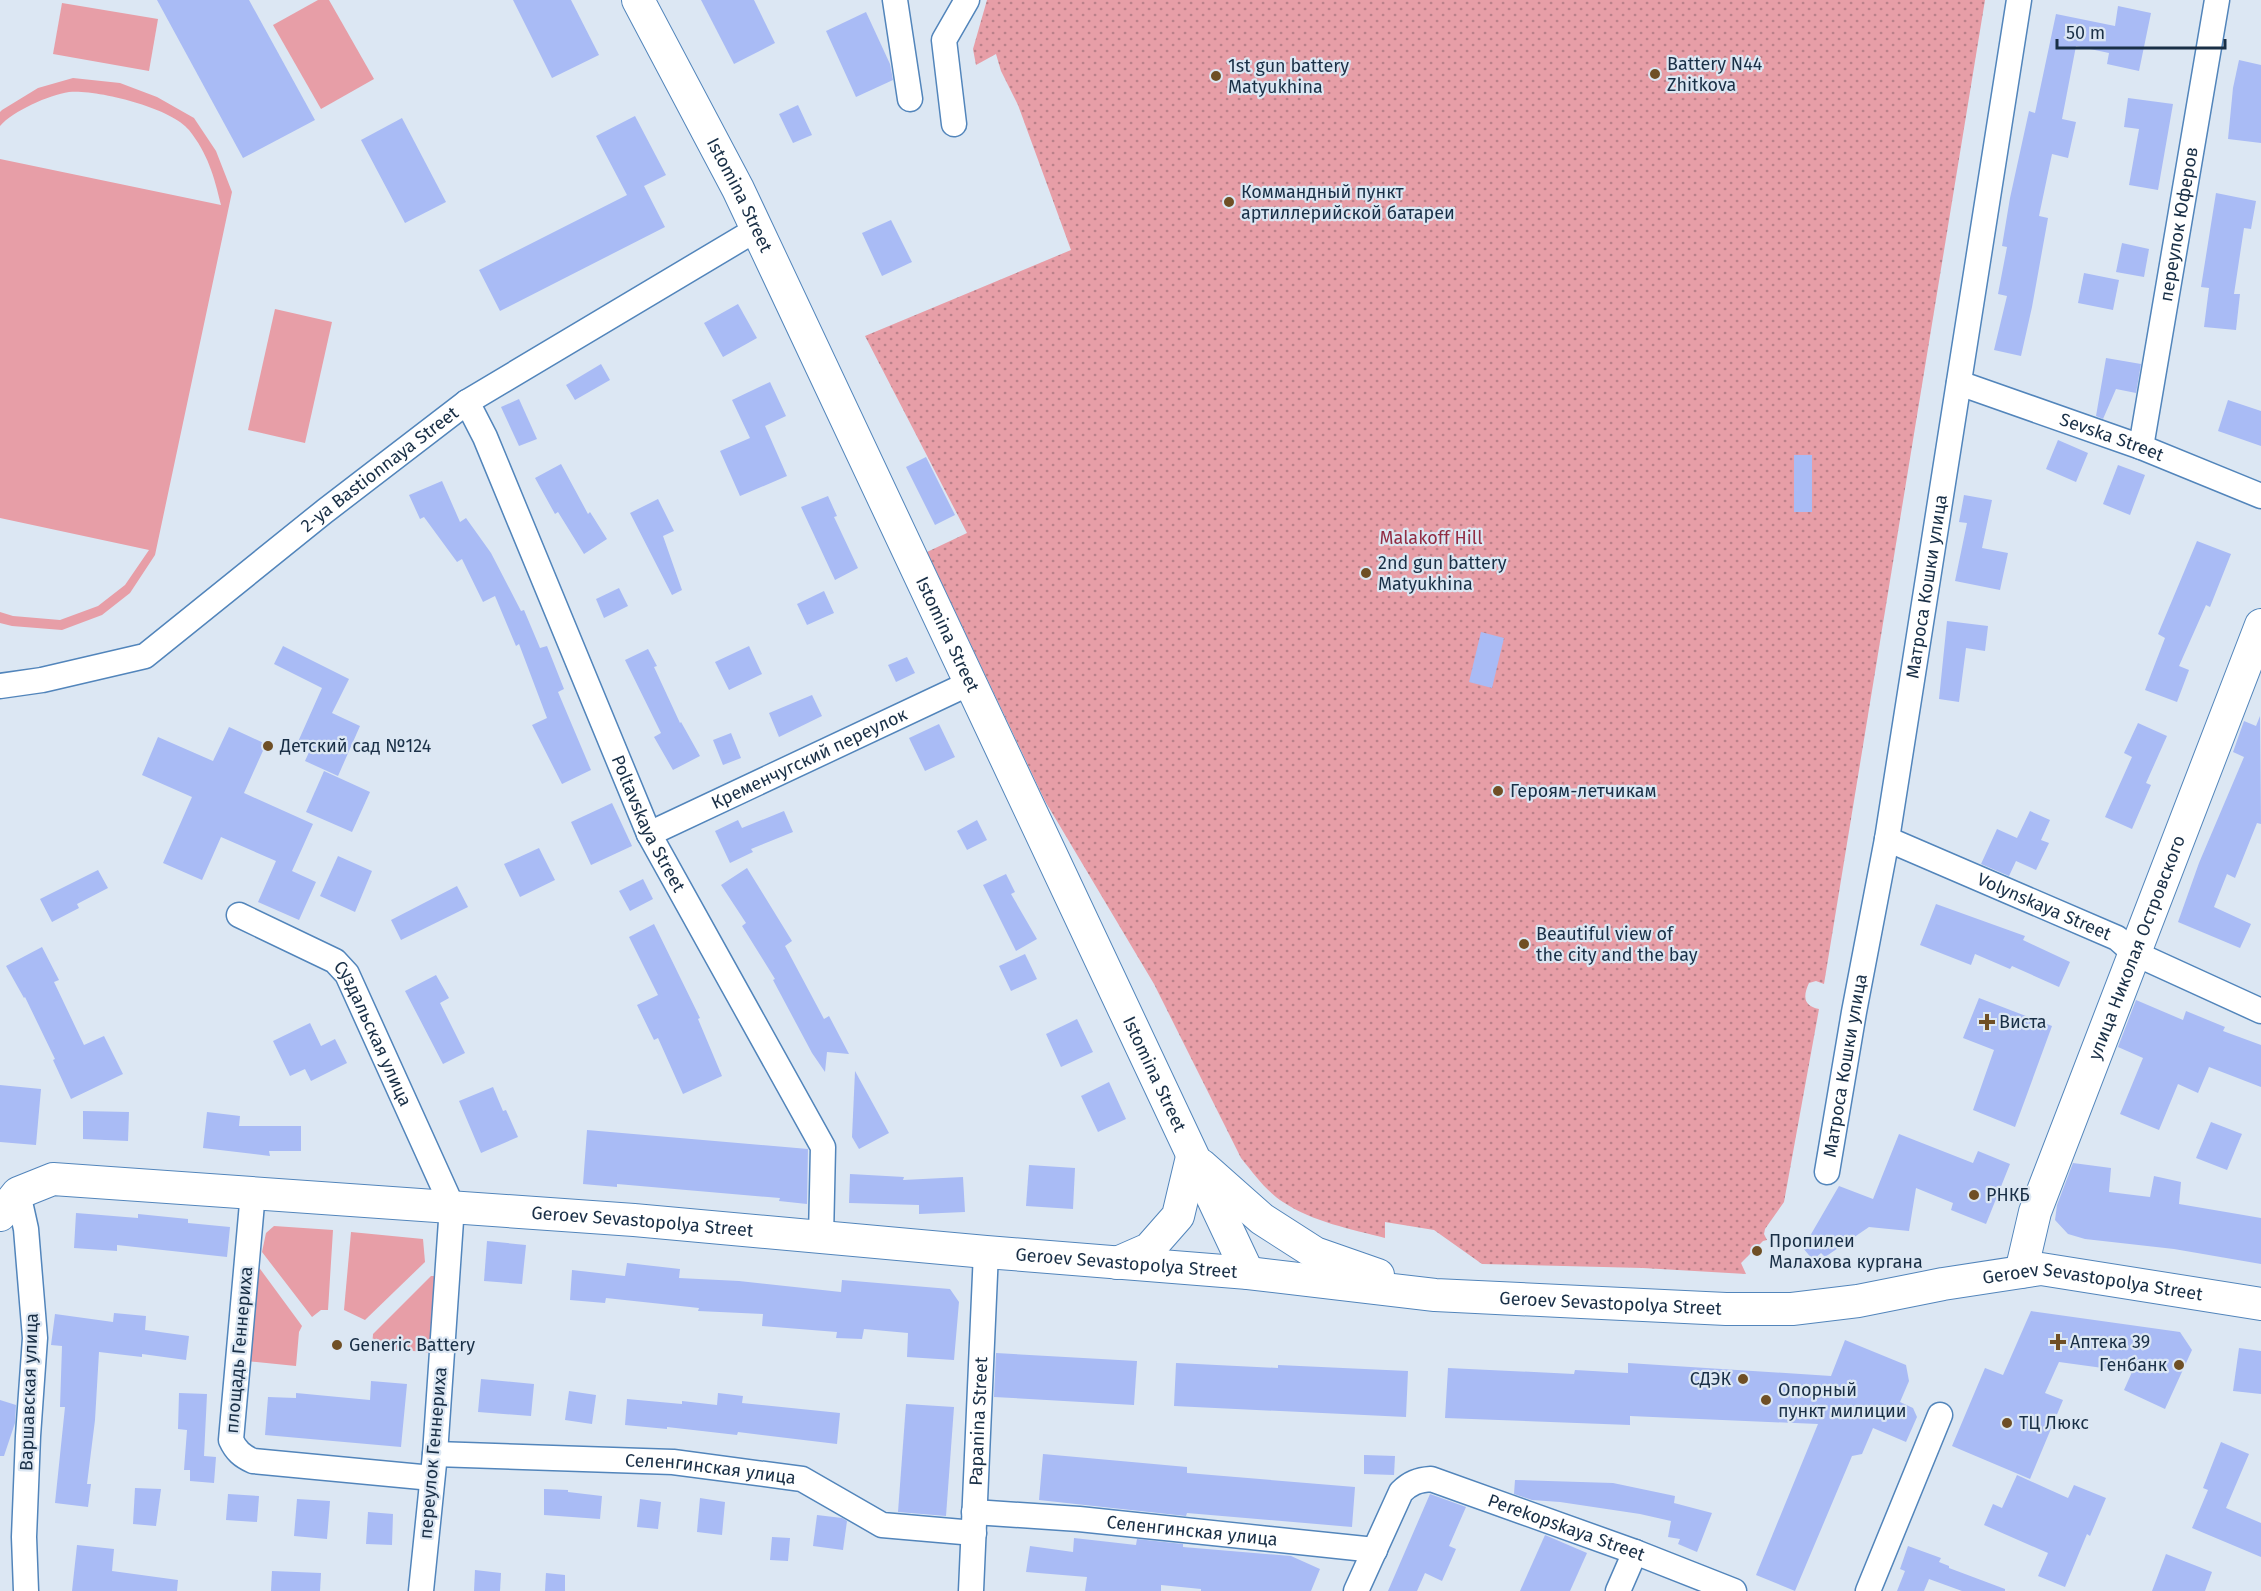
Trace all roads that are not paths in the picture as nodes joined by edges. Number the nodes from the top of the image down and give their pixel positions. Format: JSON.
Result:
{"nodes":[{"id":1,"x":639,"y":0,"type":"edge"},
{"id":2,"x":895,"y":0,"type":"edge"},
{"id":3,"x":967,"y":0,"type":"edge"},
{"id":4,"x":2019,"y":0,"type":"edge"},
{"id":5,"x":2217,"y":0,"type":"edge"},
{"id":6,"x":910,"y":99,"type":"dead end"},
{"id":7,"x":954,"y":124,"type":"dead end"},
{"id":8,"x":757,"y":229,"type":"junction"},
{"id":9,"x":1959,"y":383,"type":"junction"},
{"id":10,"x":466,"y":402,"type":"junction"},
{"id":11,"x":2140,"y":447,"type":"junction"},
{"id":12,"x":2261,"y":496,"type":"edge"},
{"id":13,"x":2261,"y":625,"type":"edge"},
{"id":14,"x":970,"y":683,"type":"junction"},
{"id":15,"x":0,"y":686,"type":"edge"},
{"id":16,"x":649,"y":834,"type":"junction"},
{"id":17,"x":1887,"y":839,"type":"junction"},
{"id":18,"x":239,"y":915,"type":"dead end"},
{"id":19,"x":2134,"y":953,"type":"junction"},
{"id":20,"x":2261,"y":1011,"type":"edge"},
{"id":21,"x":1191,"y":1157,"type":"junction"},
{"id":22,"x":1827,"y":1172,"type":"dead end"},
{"id":23,"x":253,"y":1192,"type":"junction"},
{"id":24,"x":9,"y":1204,"type":"edge"},
{"id":25,"x":452,"y":1206,"type":"junction"},
{"id":26,"x":821,"y":1237,"type":"junction"},
{"id":27,"x":986,"y":1252,"type":"junction"},
{"id":28,"x":1117,"y":1263,"type":"junction"},
{"id":29,"x":2021,"y":1272,"type":"junction"},
{"id":30,"x":1248,"y":1273,"type":"junction"},
{"id":31,"x":1435,"y":1294,"type":"junction"},
{"id":32,"x":2261,"y":1305,"type":"edge"},
{"id":33,"x":1940,"y":1415,"type":"dead end"},
{"id":34,"x":435,"y":1454,"type":"junction"},
{"id":35,"x":432,"y":1478,"type":"junction"},
{"id":36,"x":974,"y":1523,"type":"junction"},
{"id":37,"x":1375,"y":1550,"type":"junction"},
{"id":38,"x":1635,"y":1552,"type":"junction"},
{"id":39,"x":26,"y":1591,"type":"edge"},
{"id":40,"x":421,"y":1591,"type":"edge"},
{"id":41,"x":971,"y":1591,"type":"edge"},
{"id":42,"x":1356,"y":1591,"type":"edge"},
{"id":43,"x":1618,"y":1591,"type":"edge"},
{"id":44,"x":1734,"y":1591,"type":"edge"},
{"id":45,"x":1868,"y":1591,"type":"edge"}],
"edges":[{"from":1,"to":8,"type":"main road","name":"Istomina Street"},
{"from":2,"to":6,"type":"street"},
{"from":3,"to":7,"type":"street"},
{"from":4,"to":9,"type":"street","name":"Матроса Кошки улица"},
{"from":5,"to":11,"type":"street","name":"переулок Юферов"},
{"from":8,"to":10,"type":"street","name":"2-ya Bastionnaya Street"},
{"from":8,"to":14,"type":"main road","name":"Istomina Street"},
{"from":9,"to":11,"type":"street","name":"Sevska Street"},
{"from":9,"to":17,"type":"street","name":"Матроса Кошки улица"},
{"from":10,"to":15,"type":"street","name":"2-ya Bastionnaya Street"},
{"from":10,"to":16,"type":"street","name":"Poltavskaya Street"},
{"from":11,"to":12,"type":"street","name":"Sevska Street"},
{"from":13,"to":19,"type":"main road","name":"улица Николая Островского"},
{"from":14,"to":16,"type":"street","name":"Кременчугский переулок"},
{"from":14,"to":21,"type":"main road","name":"Istomina Street"},
{"from":16,"to":26,"type":"street","name":"Poltavskaya Street"},
{"from":17,"to":19,"type":"street","name":"Volynskaya Street"},
{"from":17,"to":22,"type":"street","name":"Матроса Кошки улица"},
{"from":18,"to":25,"type":"street","name":"Суздальская улица"},
{"from":19,"to":20,"type":"street","name":"Volynskaya Street"},
{"from":19,"to":29,"type":"main road","name":"улица Николая Островского"},
{"from":21,"to":28,"type":"main road"},
{"from":21,"to":30,"type":"main road","name":"Istomina Street"},
{"from":21,"to":31,"type":"main road"},
{"from":23,"to":24,"type":"main road","name":"Geroev Sevastopolya Street"},
{"from":23,"to":25,"type":"main road","name":"Geroev Sevastopolya Street"},
{"from":23,"to":35,"type":"street","name":"площадь Геннериха"},
{"from":24,"to":39,"type":"street","name":"Варшавская улица"},
{"from":25,"to":26,"type":"main road","name":"Geroev Sevastopolya Street"},
{"from":25,"to":34,"type":"street","name":"переулок Геннериха"},
{"from":26,"to":27,"type":"main road","name":"Geroev Sevastopolya Street"},
{"from":27,"to":28,"type":"main road","name":"Geroev Sevastopolya Street"},
{"from":27,"to":36,"type":"street","name":"Papanina Street"},
{"from":28,"to":30,"type":"main road","name":"Geroev Sevastopolya Street"},
{"from":29,"to":31,"type":"main road","name":"Geroev Sevastopolya Street"},
{"from":29,"to":32,"type":"main road","name":"Geroev Sevastopolya Street"},
{"from":30,"to":31,"type":"main road","name":"Geroev Sevastopolya Street"},
{"from":33,"to":45,"type":"street"},
{"from":34,"to":35,"type":"street","name":"переулок Геннериха"},
{"from":34,"to":36,"type":"street","name":"Селенгинская улица"},
{"from":35,"to":40,"type":"street","name":"переулок Геннериха"},
{"from":36,"to":37,"type":"street","name":"Селенгинская улица"},
{"from":36,"to":41,"type":"street","name":"Papanina Street"},
{"from":37,"to":38,"type":"street","name":"Perekopskaya Street"},
{"from":37,"to":42,"type":"street"},
{"from":38,"to":43,"type":"street"},
{"from":38,"to":44,"type":"street","name":"Perekopskaya Street"}]}
